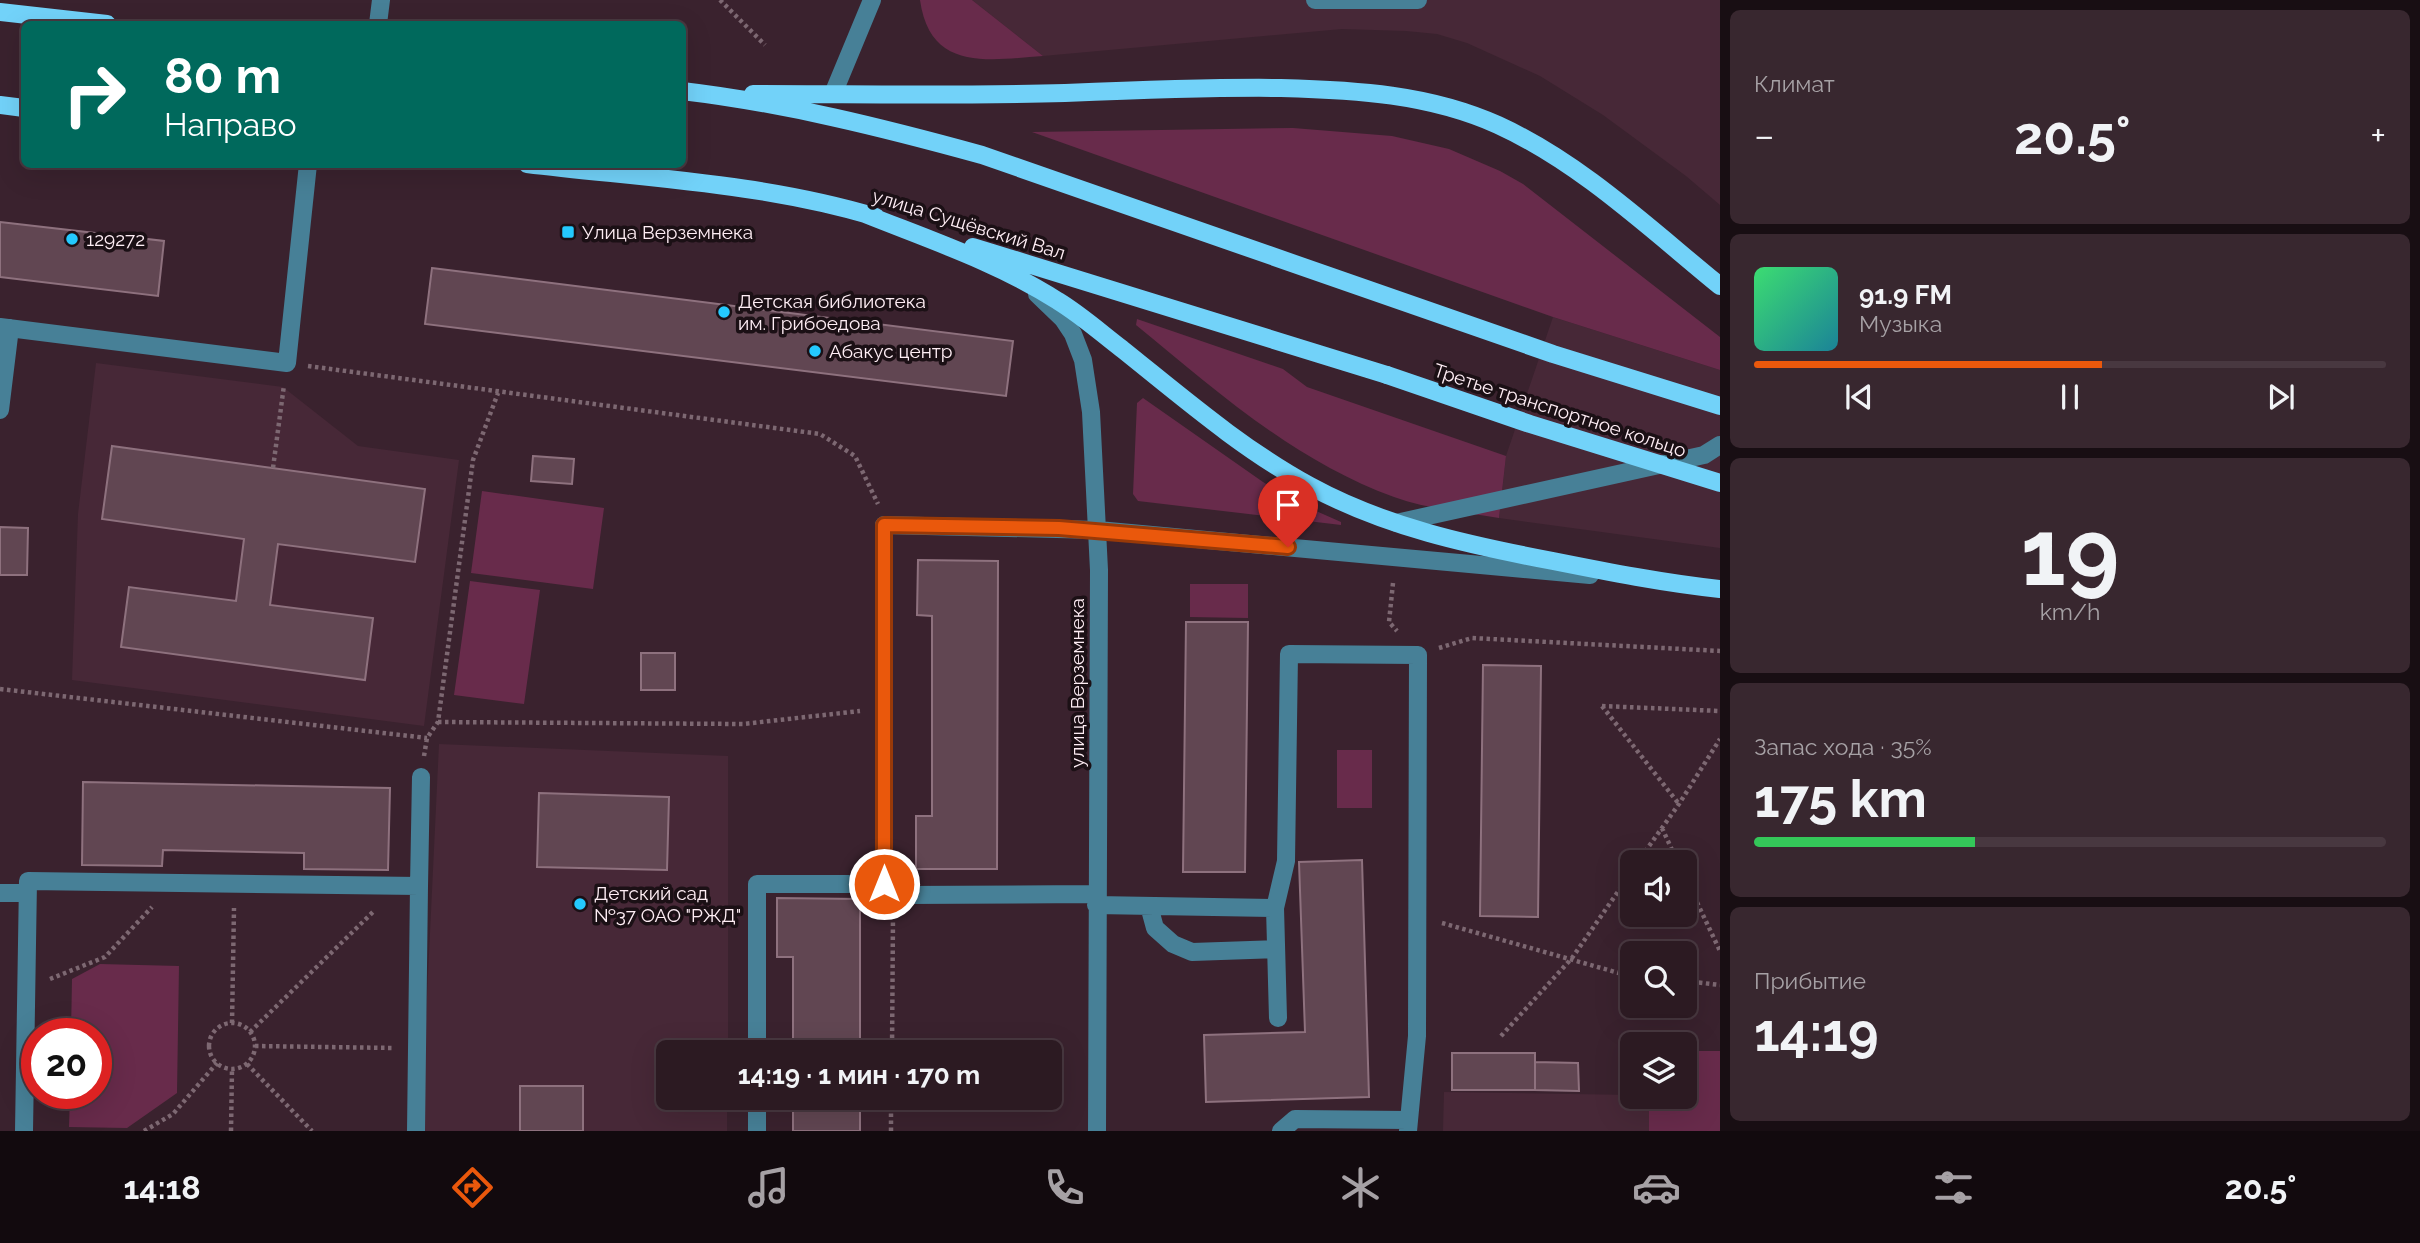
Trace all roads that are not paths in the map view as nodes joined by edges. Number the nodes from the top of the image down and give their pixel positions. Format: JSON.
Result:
{"nodes":[{"id":1,"x":381,"y":0,"type":"edge"},
{"id":2,"x":872,"y":0,"type":"edge"},
{"id":3,"x":1315,"y":0,"type":"edge"},
{"id":4,"x":1418,"y":0,"type":"edge"},
{"id":5,"x":2,"y":8,"type":"edge"},
{"id":6,"x":87,"y":21,"type":"edge"},
{"id":7,"x":378,"y":21,"type":"edge"},
{"id":8,"x":686,"y":91,"type":"edge"},
{"id":9,"x":711,"y":94,"type":"junction"},
{"id":10,"x":833,"y":94,"type":"junction"},
{"id":11,"x":0,"y":105,"type":"edge"},
{"id":12,"x":21,"y":107,"type":"edge"},
{"id":13,"x":308,"y":168,"type":"edge"},
{"id":14,"x":561,"y":168,"type":"edge"},
{"id":15,"x":865,"y":214,"type":"junction"},
{"id":16,"x":1002,"y":271,"type":"junction"},
{"id":17,"x":1720,"y":286,"type":"edge"},
{"id":18,"x":5,"y":328,"type":"edge"},
{"id":19,"x":1387,"y":375,"type":"joint"},
{"id":20,"x":1720,"y":406,"type":"edge"},
{"id":21,"x":0,"y":410,"type":"edge"},
{"id":22,"x":1720,"y":445,"type":"edge"},
{"id":23,"x":1720,"y":483,"type":"edge"},
{"id":24,"x":1396,"y":523,"type":"junction"},
{"id":25,"x":1098,"y":530,"type":"junction"},
{"id":26,"x":1656,"y":582,"type":"junction"},
{"id":27,"x":1720,"y":589,"type":"edge"},
{"id":28,"x":421,"y":777,"type":"road end"},
{"id":29,"x":419,"y":886,"type":"junction"},
{"id":30,"x":889,"y":887,"type":"junction"},
{"id":31,"x":0,"y":893,"type":"edge"},
{"id":32,"x":27,"y":893,"type":"junction"},
{"id":33,"x":1096,"y":900,"type":"junction"},
{"id":34,"x":1149,"y":906,"type":"junction"},
{"id":35,"x":1275,"y":908,"type":"junction"},
{"id":36,"x":1276,"y":949,"type":"junction"},
{"id":37,"x":1278,"y":1018,"type":"dead end"},
{"id":38,"x":757,"y":1040,"type":"edge"},
{"id":39,"x":757,"y":1110,"type":"edge"},
{"id":40,"x":1408,"y":1126,"type":"edge"},
{"id":41,"x":24,"y":1131,"type":"edge"},
{"id":42,"x":415,"y":1131,"type":"edge"},
{"id":43,"x":757,"y":1131,"type":"edge"},
{"id":44,"x":1097,"y":1131,"type":"edge"},
{"id":45,"x":1281,"y":1131,"type":"edge"}],
"edges":[{"from":1,"to":7,"type":"street"},
{"from":2,"to":10,"type":"street"},
{"from":3,"to":4,"type":"street"},
{"from":5,"to":6,"type":"main road"},
{"from":8,"to":9,"type":"main road"},
{"from":9,"to":10,"type":"main road"},
{"from":9,"to":20,"type":"main road"},
{"from":10,"to":17,"type":"main road"},
{"from":11,"to":12,"type":"main road"},
{"from":13,"to":18,"type":"street"},
{"from":14,"to":15,"type":"main road","name":"улица Сущёвский Вал"},
{"from":15,"to":16,"type":"main road"},
{"from":15,"to":19,"type":"main road","name":"улица Сущёвский Вал"},
{"from":16,"to":24,"type":"main road"},
{"from":16,"to":25,"type":"street","name":"улица Верземнека"},
{"from":18,"to":21,"type":"street"},
{"from":19,"to":23,"type":"main road","name":"Третье транспортное кольцо","bridge":true},
{"from":22,"to":24,"type":"street"},
{"from":24,"to":26,"type":"main road"},
{"from":25,"to":26,"type":"street"},
{"from":25,"to":30,"type":"street"},
{"from":25,"to":33,"type":"street","name":"улица Верземнека"},
{"from":26,"to":27,"type":"main road"},
{"from":28,"to":29,"type":"street"},
{"from":29,"to":32,"type":"street"},
{"from":29,"to":42,"type":"street"},
{"from":30,"to":33,"type":"street"},
{"from":30,"to":38,"type":"street"},
{"from":31,"to":32,"type":"street"},
{"from":32,"to":41,"type":"street"},
{"from":33,"to":34,"type":"street"},
{"from":33,"to":44,"type":"street","name":"улица Верземнека"},
{"from":34,"to":35,"type":"street"},
{"from":34,"to":36,"type":"street"},
{"from":35,"to":36,"type":"street"},
{"from":35,"to":40,"type":"street"},
{"from":36,"to":37,"type":"street"},
{"from":39,"to":43,"type":"street"},
{"from":40,"to":45,"type":"street"}]}
